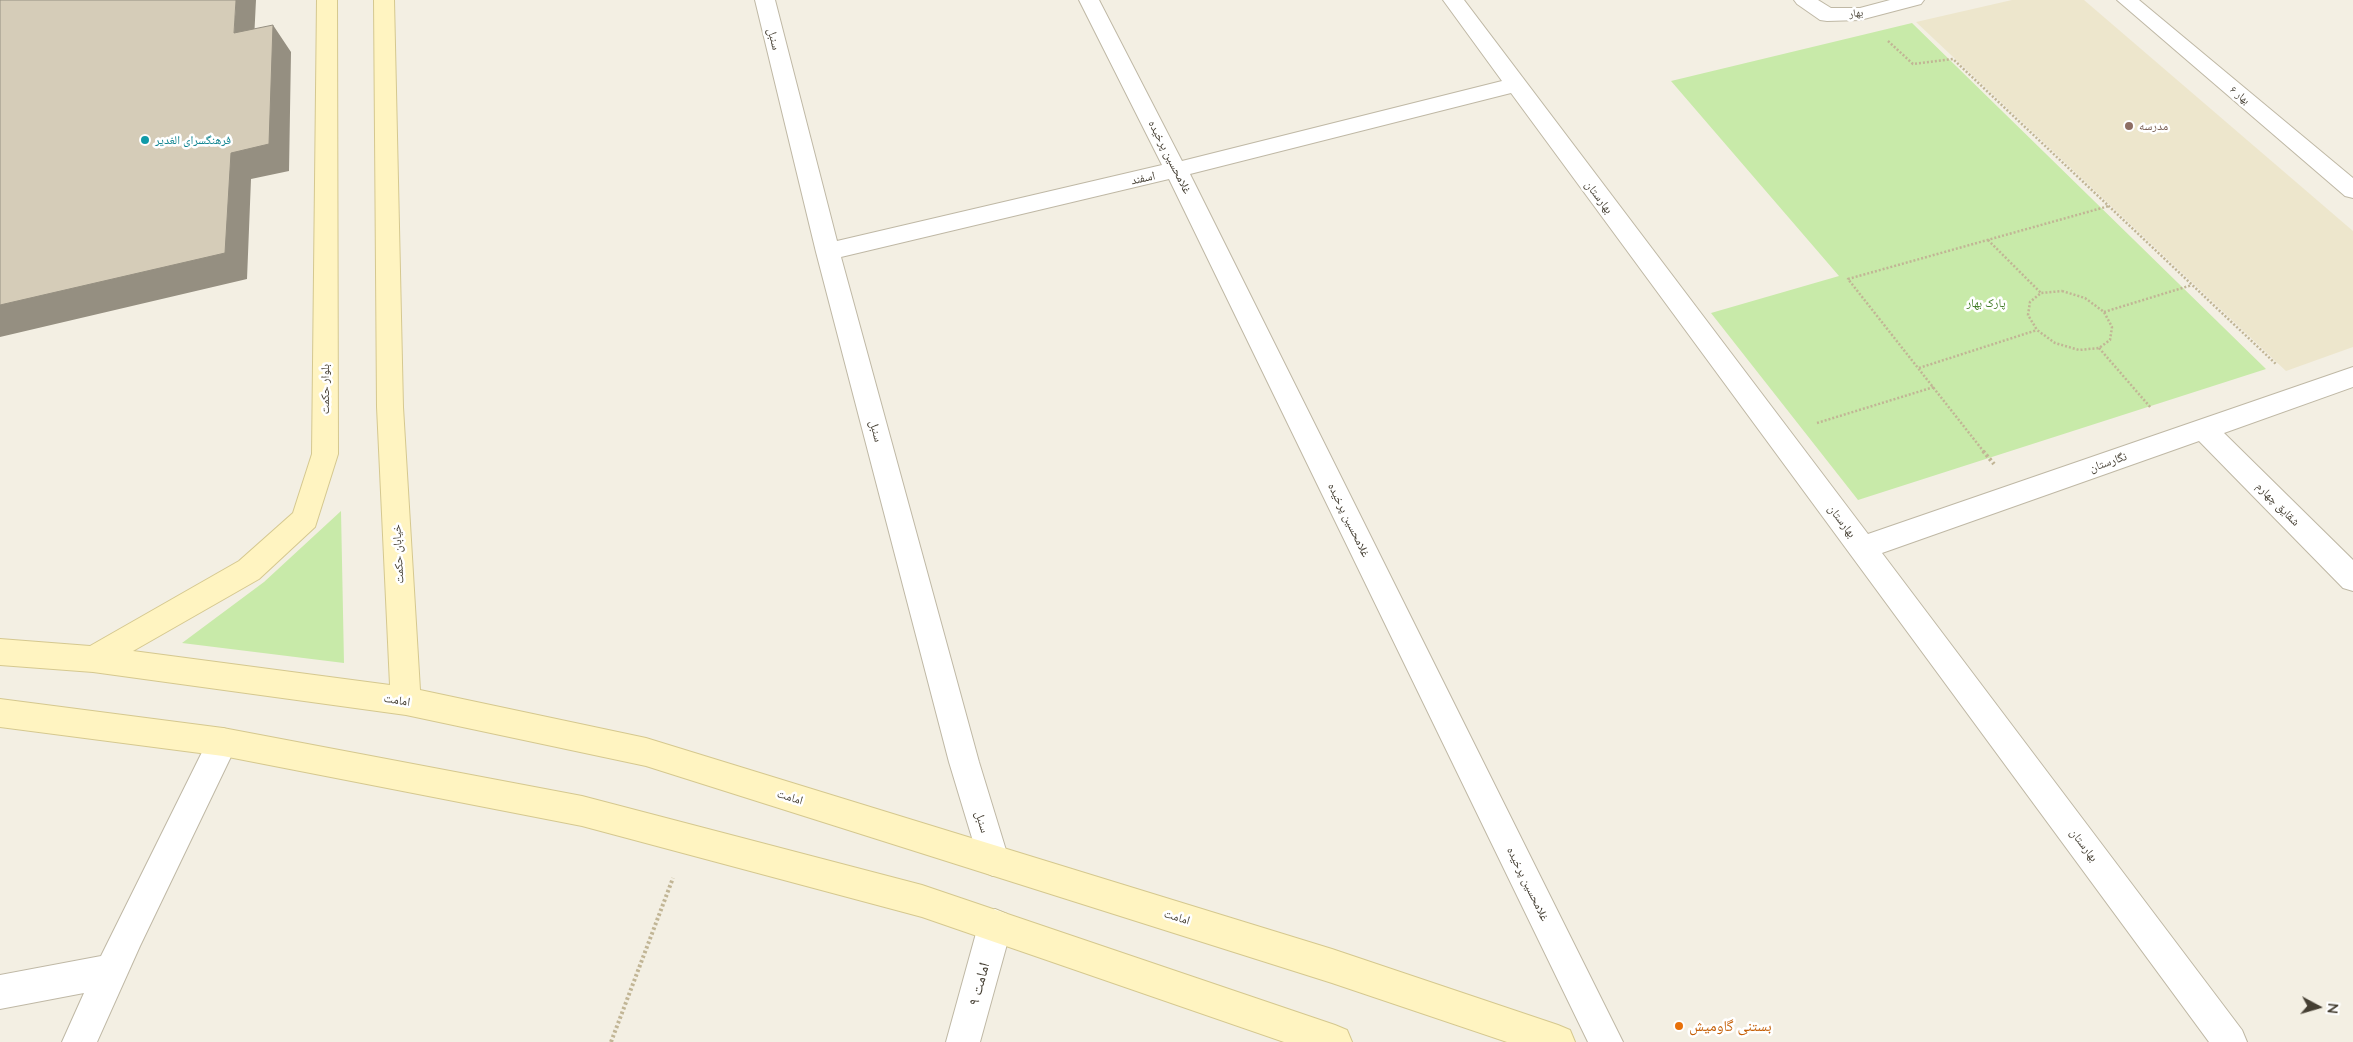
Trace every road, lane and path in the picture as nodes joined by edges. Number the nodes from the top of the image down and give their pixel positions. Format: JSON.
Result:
{"nodes":[{"id":1,"x":327,"y":0,"type":"edge"},
{"id":2,"x":384,"y":0,"type":"edge"},
{"id":3,"x":765,"y":0,"type":"edge"},
{"id":4,"x":1089,"y":0,"type":"edge"},
{"id":5,"x":1453,"y":0,"type":"edge"},
{"id":6,"x":1804,"y":0,"type":"edge"},
{"id":7,"x":1914,"y":0,"type":"edge"},
{"id":8,"x":2127,"y":0,"type":"edge"},
{"id":9,"x":1860,"y":14,"type":"junction"},
{"id":10,"x":1515,"y":85,"type":"junction"},
{"id":11,"x":1176,"y":170,"type":"junction"},
{"id":12,"x":2353,"y":190,"type":"edge"},
{"id":13,"x":2109,"y":206,"type":"junction"},
{"id":14,"x":1987,"y":240,"type":"junction"},
{"id":15,"x":828,"y":252,"type":"junction"},
{"id":16,"x":2192,"y":285,"type":"junction"},
{"id":17,"x":2041,"y":293,"type":"junction"},
{"id":18,"x":2104,"y":312,"type":"junction"},
{"id":19,"x":2037,"y":330,"type":"junction"},
{"id":20,"x":2098,"y":348,"type":"junction"},
{"id":21,"x":1919,"y":368,"type":"junction"},
{"id":22,"x":2353,"y":377,"type":"edge"},
{"id":23,"x":1934,"y":387,"type":"junction"},
{"id":24,"x":2307,"y":393,"type":"junction"},
{"id":25,"x":2203,"y":429,"type":"junction"},
{"id":26,"x":1778,"y":435,"type":"junction"},
{"id":27,"x":2178,"y":438,"type":"junction"},
{"id":28,"x":2018,"y":494,"type":"junction"},
{"id":29,"x":1862,"y":548,"type":"junction"},
{"id":30,"x":2353,"y":579,"type":"edge"},
{"id":31,"x":0,"y":652,"type":"edge"},
{"id":32,"x":93,"y":659,"type":"junction"},
{"id":33,"x":406,"y":701,"type":"junction"},
{"id":34,"x":0,"y":713,"type":"edge"},
{"id":35,"x":223,"y":742,"type":"junction"},
{"id":36,"x":687,"y":840,"type":"junction"},
{"id":37,"x":993,"y":860,"type":"junction"},
{"id":38,"x":995,"y":926,"type":"junction"},
{"id":39,"x":112,"y":971,"type":"junction"},
{"id":40,"x":0,"y":992,"type":"edge"},
{"id":41,"x":1318,"y":1039,"type":"edge"},
{"id":42,"x":79,"y":1042,"type":"edge"},
{"id":43,"x":611,"y":1042,"type":"edge"},
{"id":44,"x":963,"y":1042,"type":"edge"},
{"id":45,"x":1558,"y":1042,"type":"edge"},
{"id":46,"x":1606,"y":1042,"type":"edge"},
{"id":47,"x":2230,"y":1042,"type":"edge"}],
"edges":[{"from":1,"to":32,"type":"street","name":"بلوار حکمت"},
{"from":2,"to":33,"type":"street","name":"خیابان حکمت"},
{"from":3,"to":15,"type":"street","name":"سنبل"},
{"from":4,"to":11,"type":"street","name":"غلامحسین پرخیده"},
{"from":5,"to":10,"type":"street","name":"بهارستان"},
{"from":6,"to":9,"type":"street","name":"بهار"},
{"from":7,"to":9,"type":"street","name":"بهار"},
{"from":8,"to":12,"type":"street","name":"بهار ۶"},
{"from":9,"to":13,"type":"path"},
{"from":10,"to":11,"type":"street","name":"اسفند"},
{"from":10,"to":26,"type":"street","name":"بهارستان"},
{"from":11,"to":15,"type":"street","name":"اسفند"},
{"from":11,"to":46,"type":"street","name":"غلامحسین پرخیده"},
{"from":13,"to":14,"type":"path"},
{"from":13,"to":16,"type":"path"},
{"from":14,"to":17,"type":"path"},
{"from":14,"to":21,"type":"path"},
{"from":15,"to":37,"type":"street","name":"سنبل"},
{"from":16,"to":18,"type":"path"},
{"from":16,"to":24,"type":"path"},
{"from":17,"to":18,"type":"path"},
{"from":17,"to":19,"type":"path"},
{"from":18,"to":20,"type":"path"},
{"from":19,"to":20,"type":"path"},
{"from":19,"to":21,"type":"path"},
{"from":20,"to":27,"type":"path"},
{"from":21,"to":23,"type":"path"},
{"from":22,"to":24,"type":"street","name":"نگارستان"},
{"from":23,"to":26,"type":"path"},
{"from":23,"to":28,"type":"path"},
{"from":24,"to":25,"type":"street","name":"نگارستان"},
{"from":25,"to":27,"type":"street","name":"نگارستان"},
{"from":25,"to":30,"type":"street","name":"شقایق چهارم"},
{"from":26,"to":29,"type":"street","name":"بهارستان"},
{"from":27,"to":28,"type":"street","name":"نگارستان"},
{"from":28,"to":29,"type":"street","name":"نگارستان"},
{"from":29,"to":47,"type":"street","name":"بهارستان"},
{"from":31,"to":32,"type":"street","name":"امامت"},
{"from":32,"to":33,"type":"street","name":"امامت"},
{"from":33,"to":37,"type":"street","name":"امامت"},
{"from":34,"to":35,"type":"street"},
{"from":35,"to":36,"type":"street"},
{"from":35,"to":39,"type":"street"},
{"from":36,"to":38,"type":"street"},
{"from":36,"to":43,"type":"path"},
{"from":37,"to":45,"type":"street","name":"امامت"},
{"from":38,"to":41,"type":"street"},
{"from":38,"to":44,"type":"street","name":"امامت ۹"},
{"from":39,"to":40,"type":"street"},
{"from":39,"to":42,"type":"street"}]}
